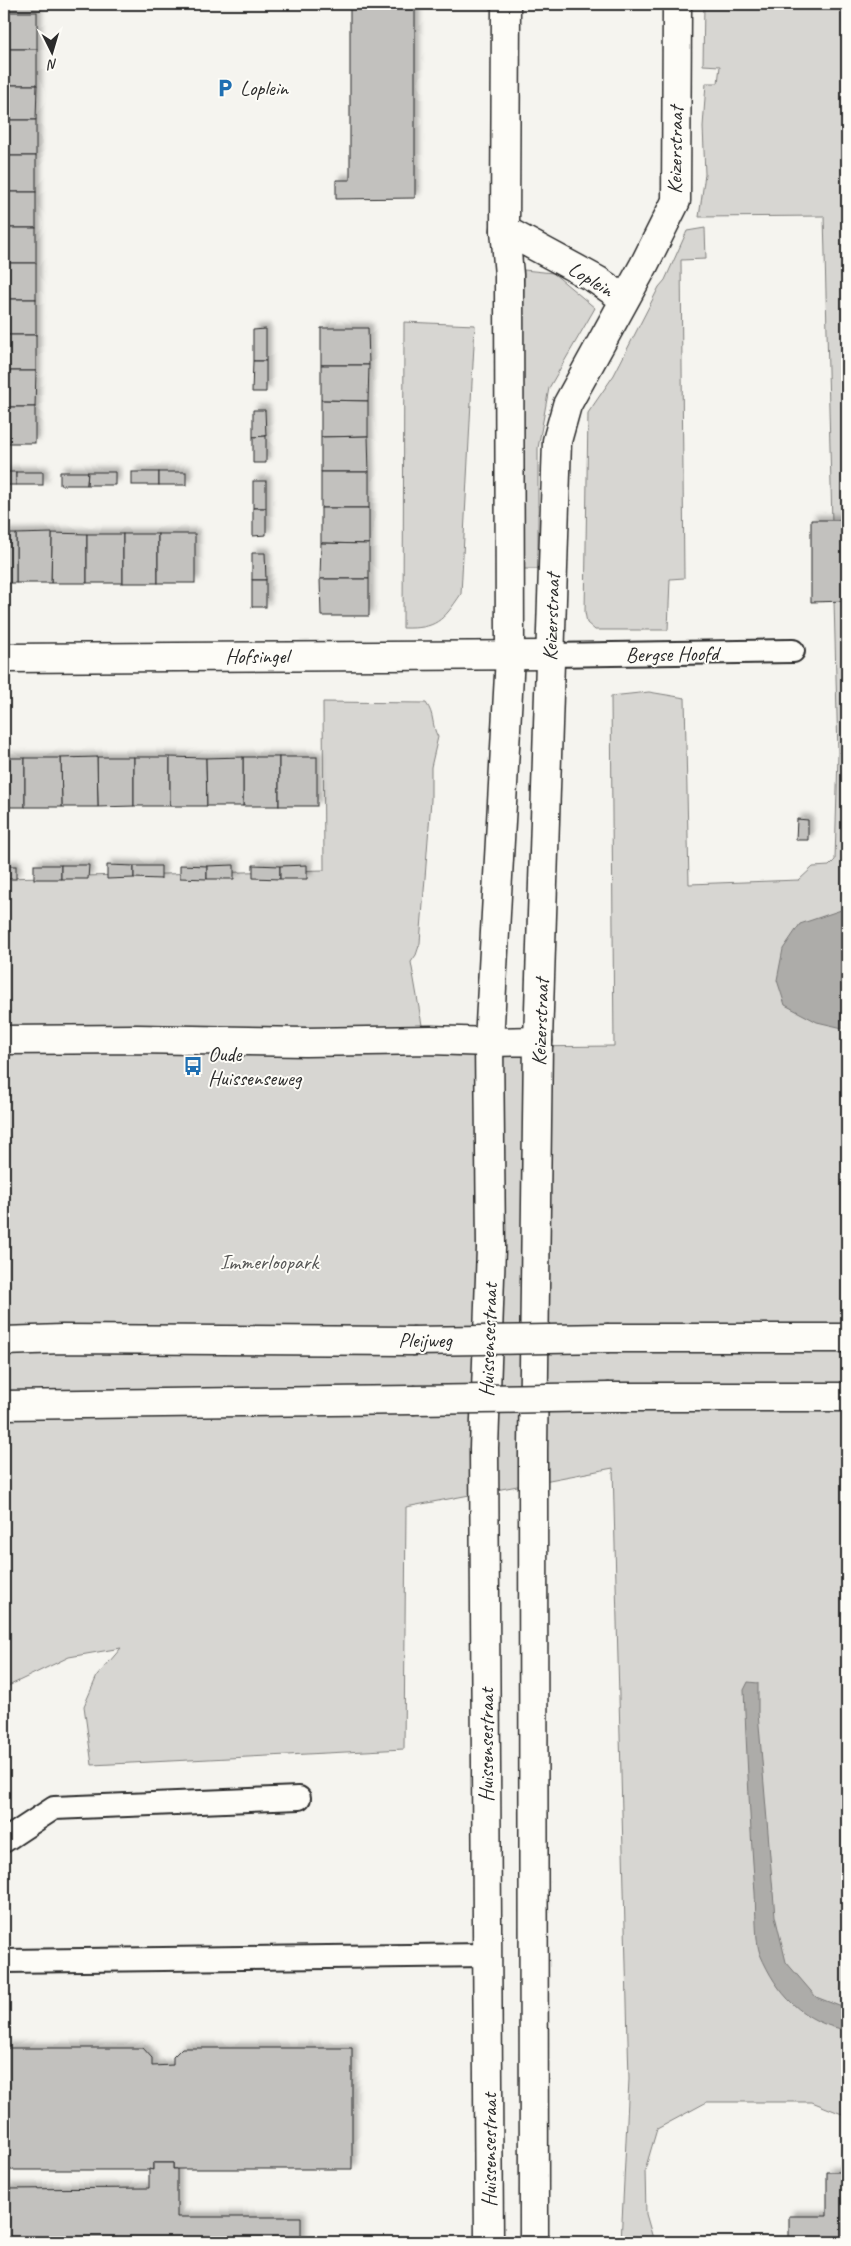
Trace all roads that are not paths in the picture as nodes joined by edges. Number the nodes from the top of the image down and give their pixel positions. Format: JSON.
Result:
{"nodes":[{"id":1,"x":506,"y":4,"type":"edge"},
{"id":2,"x":677,"y":4,"type":"edge"},
{"id":3,"x":506,"y":230,"type":"junction"},
{"id":4,"x":624,"y":299,"type":"junction"},
{"id":5,"x":793,"y":651,"type":"dead end"},
{"id":6,"x":550,"y":655,"type":"junction"},
{"id":7,"x":510,"y":656,"type":"junction"},
{"id":8,"x":4,"y":658,"type":"edge"},
{"id":9,"x":4,"y":1040,"type":"edge"},
{"id":10,"x":538,"y":1041,"type":"junction"},
{"id":11,"x":490,"y":1042,"type":"junction"},
{"id":12,"x":491,"y":1248,"type":"joint"},
{"id":13,"x":535,"y":1259,"type":"joint"},
{"id":14,"x":4,"y":1334,"type":"edge"},
{"id":15,"x":847,"y":1338,"type":"edge"},
{"id":16,"x":62,"y":1339,"type":"junction"},
{"id":17,"x":4,"y":1341,"type":"edge"},
{"id":18,"x":847,"y":1397,"type":"edge"},
{"id":19,"x":4,"y":1405,"type":"edge"},
{"id":20,"x":299,"y":1798,"type":"dead end"},
{"id":21,"x":4,"y":1841,"type":"edge"},
{"id":22,"x":488,"y":1955,"type":"junction"},
{"id":23,"x":4,"y":1961,"type":"edge"},
{"id":24,"x":490,"y":2242,"type":"edge"},
{"id":25,"x":534,"y":2242,"type":"edge"}],
"edges":[{"from":1,"to":3,"type":"main road","name":"Keizerstraat"},
{"from":2,"to":4,"type":"main road","name":"Keizerstraat"},
{"from":3,"to":4,"type":"main road","name":"Loplein"},
{"from":3,"to":7,"type":"main road","name":"Keizerstraat"},
{"from":4,"to":6,"type":"main road","name":"Keizerstraat"},
{"from":5,"to":6,"type":"lane","name":"Bergse Hoofd"},
{"from":6,"to":7,"type":"main road","name":"Hofsingel"},
{"from":6,"to":10,"type":"main road","name":"Keizerstraat"},
{"from":7,"to":8,"type":"main road","name":"Hofsingel"},
{"from":7,"to":11,"type":"main road","name":"Keizerstraat"},
{"from":9,"to":11,"type":"main road"},
{"from":10,"to":11,"type":"main road"},
{"from":10,"to":13,"type":"main road","name":"Keizerstraat"},
{"from":11,"to":12,"type":"main road","name":"Keizerstraat"},
{"from":12,"to":22,"type":"main road","name":"Huissensestraat"},
{"from":13,"to":25,"type":"main road","name":"Huissensestraat"},
{"from":14,"to":16,"type":"main road"},
{"from":15,"to":16,"type":"main road","name":"Pleijweg","bridge":true},
{"from":16,"to":17,"type":"main road","name":"Pleijweg"},
{"from":18,"to":19,"type":"main road","bridge":true},
{"from":20,"to":21,"type":"lane"},
{"from":22,"to":23,"type":"lane"},
{"from":22,"to":24,"type":"main road","name":"Huissensestraat"}]}
